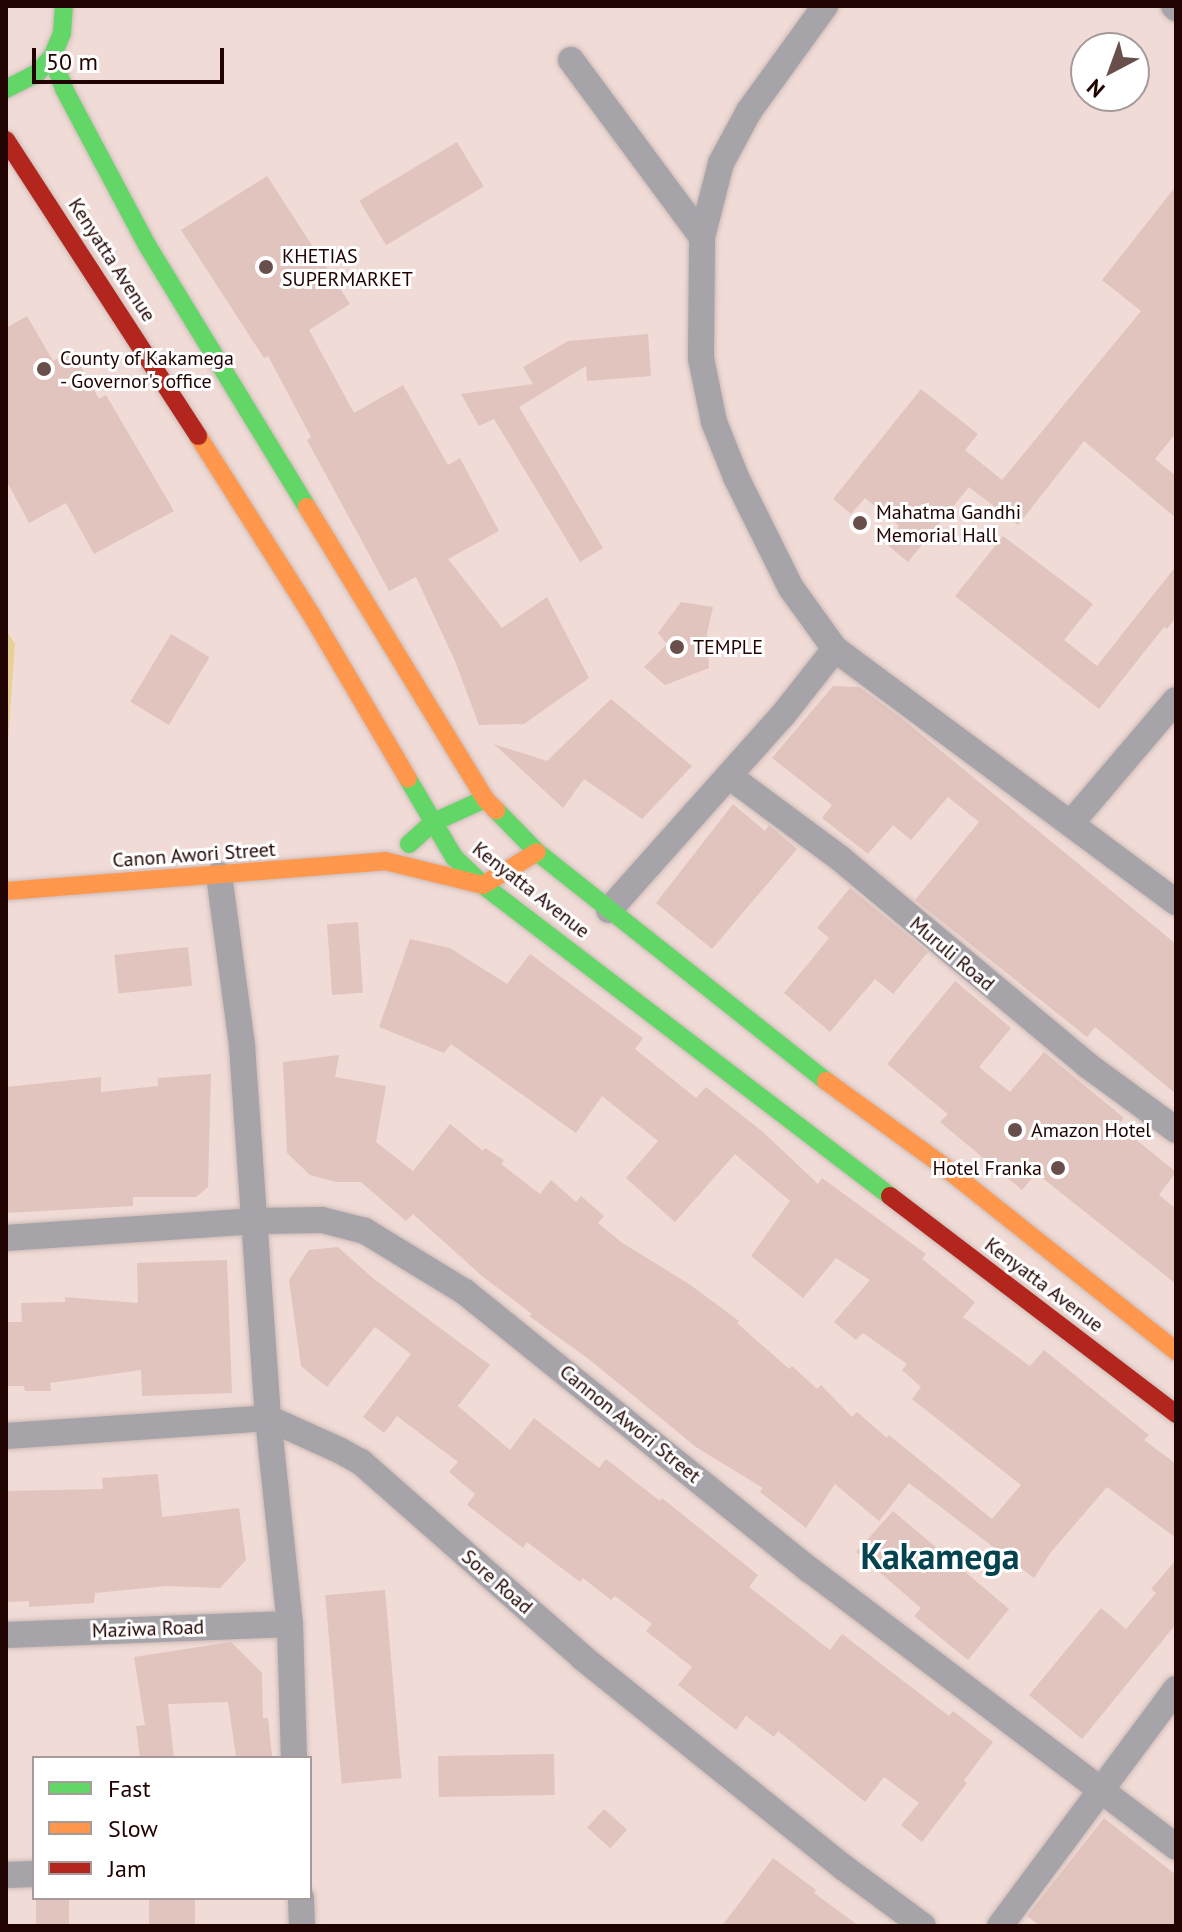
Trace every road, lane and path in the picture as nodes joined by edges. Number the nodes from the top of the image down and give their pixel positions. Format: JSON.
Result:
{"nodes":[{"id":1,"x":64,"y":6,"type":"edge"},
{"id":2,"x":825,"y":6,"type":"edge"},
{"id":3,"x":52,"y":57,"type":"junction"},
{"id":4,"x":571,"y":60,"type":"dead end"},
{"id":5,"x":6,"y":89,"type":"edge"},
{"id":6,"x":6,"y":140,"type":"edge"},
{"id":7,"x":702,"y":237,"type":"junction"},
{"id":8,"x":835,"y":649,"type":"junction"},
{"id":9,"x":1176,"y":700,"type":"edge"},
{"id":10,"x":729,"y":776,"type":"junction"},
{"id":11,"x":485,"y":799,"type":"junction"},
{"id":12,"x":1072,"y":822,"type":"junction"},
{"id":13,"x":432,"y":823,"type":"junction"},
{"id":14,"x":537,"y":852,"type":"junction"},
{"id":15,"x":385,"y":861,"type":"junction"},
{"id":16,"x":219,"y":875,"type":"junction"},
{"id":17,"x":483,"y":885,"type":"junction"},
{"id":18,"x":6,"y":891,"type":"edge"},
{"id":19,"x":1176,"y":902,"type":"edge"},
{"id":20,"x":609,"y":910,"type":"junction"},
{"id":21,"x":1176,"y":1130,"type":"edge"},
{"id":22,"x":256,"y":1221,"type":"junction"},
{"id":23,"x":6,"y":1238,"type":"edge"},
{"id":24,"x":1176,"y":1351,"type":"edge"},
{"id":25,"x":1176,"y":1414,"type":"edge"},
{"id":26,"x":268,"y":1418,"type":"junction"},
{"id":27,"x":6,"y":1436,"type":"edge"},
{"id":28,"x":290,"y":1624,"type":"junction"},
{"id":29,"x":6,"y":1635,"type":"edge"},
{"id":30,"x":1176,"y":1689,"type":"edge"},
{"id":31,"x":294,"y":1756,"type":"edge"},
{"id":32,"x":1100,"y":1789,"type":"junction"},
{"id":33,"x":1176,"y":1847,"type":"edge"},
{"id":34,"x":32,"y":1874,"type":"edge"},
{"id":35,"x":6,"y":1875,"type":"edge"},
{"id":36,"x":301,"y":1900,"type":"edge"},
{"id":37,"x":302,"y":1926,"type":"edge"},
{"id":38,"x":923,"y":1926,"type":"edge"},
{"id":39,"x":1000,"y":1926,"type":"edge"}],
"edges":[{"from":1,"to":3,"type":"main road"},
{"from":2,"to":7,"type":"street"},
{"from":3,"to":5,"type":"main road"},
{"from":3,"to":11,"type":"main road","name":"Kenyatta Avenue"},
{"from":4,"to":7,"type":"street"},
{"from":6,"to":13,"type":"main road","name":"Kenyatta Avenue"},
{"from":7,"to":8,"type":"street"},
{"from":8,"to":10,"type":"street"},
{"from":8,"to":12,"type":"street"},
{"from":9,"to":12,"type":"street"},
{"from":10,"to":20,"type":"street"},
{"from":10,"to":21,"type":"street","name":"Muruli Road"},
{"from":11,"to":13,"type":"main road"},
{"from":11,"to":14,"type":"main road","name":"Kenyatta Avenue"},
{"from":12,"to":19,"type":"street"},
{"from":13,"to":15,"type":"main road"},
{"from":13,"to":17,"type":"main road","name":"Kenyatta Avenue"},
{"from":14,"to":17,"type":"main road"},
{"from":14,"to":20,"type":"main road","name":"Kenyatta Avenue"},
{"from":15,"to":16,"type":"main road","name":"Canon Awori Street"},
{"from":15,"to":17,"type":"main road","name":"Canon Awori Street"},
{"from":16,"to":18,"type":"main road","name":"Canon Awori Street"},
{"from":16,"to":22,"type":"street"},
{"from":17,"to":25,"type":"main road","name":"Kenyatta Avenue"},
{"from":20,"to":24,"type":"main road","name":"Kenyatta Avenue"},
{"from":22,"to":23,"type":"street","name":"Cannon Awori Street"},
{"from":22,"to":26,"type":"street"},
{"from":22,"to":32,"type":"street","name":"Cannon Awori Street"},
{"from":26,"to":27,"type":"street","name":"Sore Road"},
{"from":26,"to":28,"type":"street"},
{"from":26,"to":38,"type":"street","name":"Sore Road"},
{"from":28,"to":29,"type":"street","name":"Maziwa Road"},
{"from":28,"to":31,"type":"street"},
{"from":30,"to":32,"type":"street"},
{"from":32,"to":33,"type":"street","name":"Cannon Awori Street"},
{"from":32,"to":39,"type":"street"},
{"from":34,"to":35,"type":"street"},
{"from":36,"to":37,"type":"street"}]}
